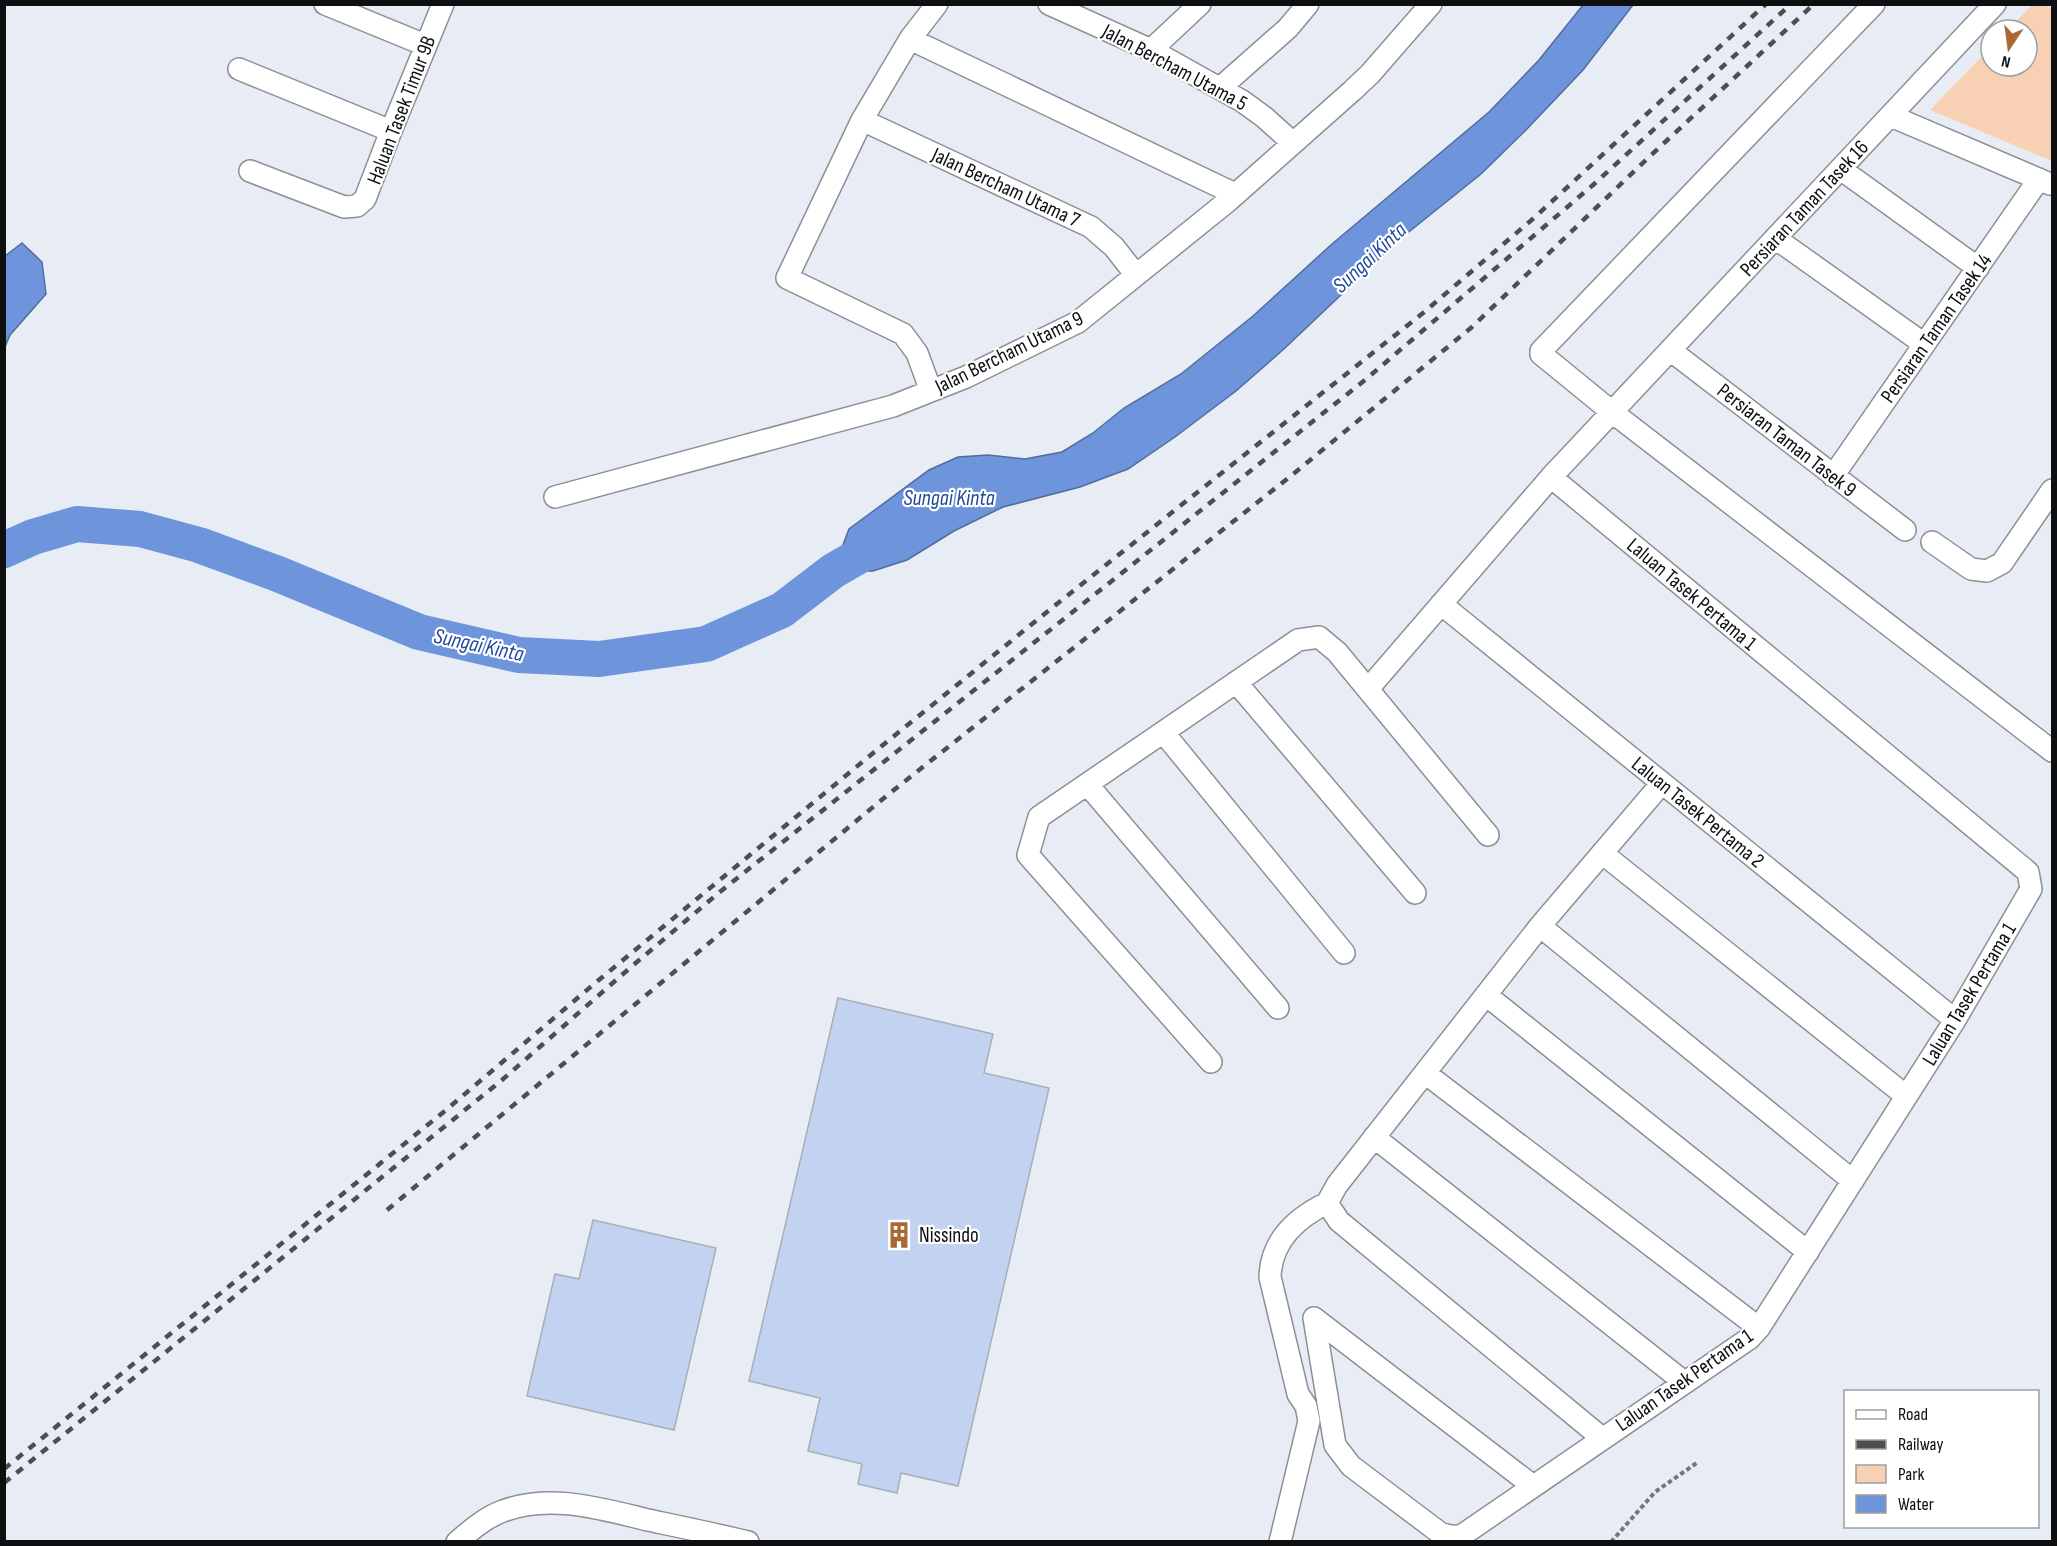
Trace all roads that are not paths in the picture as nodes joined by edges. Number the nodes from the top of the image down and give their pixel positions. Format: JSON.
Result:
{"nodes":[{"id":1,"x":325,"y":4,"type":"edge"},
{"id":2,"x":443,"y":4,"type":"edge"},
{"id":3,"x":937,"y":4,"type":"edge"},
{"id":4,"x":1049,"y":4,"type":"edge"},
{"id":5,"x":1200,"y":4,"type":"edge"},
{"id":6,"x":1308,"y":4,"type":"edge"},
{"id":7,"x":1431,"y":4,"type":"edge"},
{"id":8,"x":1874,"y":4,"type":"edge"},
{"id":9,"x":1995,"y":4,"type":"edge"},
{"id":10,"x":910,"y":39,"type":"junction"},
{"id":11,"x":425,"y":45,"type":"junction"},
{"id":12,"x":1151,"y":50,"type":"junction"},
{"id":13,"x":239,"y":69,"type":"dead end"},
{"id":14,"x":1220,"y":88,"type":"junction"},
{"id":15,"x":1891,"y":116,"type":"junction"},
{"id":16,"x":862,"y":120,"type":"junction"},
{"id":17,"x":391,"y":130,"type":"junction"},
{"id":18,"x":1293,"y":143,"type":"junction"},
{"id":19,"x":1842,"y":170,"type":"junction"},
{"id":20,"x":249,"y":171,"type":"dead end"},
{"id":21,"x":2046,"y":182,"type":"edge"},
{"id":22,"x":1235,"y":194,"type":"junction"},
{"id":23,"x":1775,"y":238,"type":"junction"},
{"id":24,"x":1978,"y":268,"type":"junction"},
{"id":25,"x":1136,"y":275,"type":"junction"},
{"id":26,"x":1924,"y":344,"type":"junction"},
{"id":27,"x":1670,"y":350,"type":"junction"},
{"id":28,"x":931,"y":391,"type":"junction"},
{"id":29,"x":1612,"y":412,"type":"junction"},
{"id":30,"x":1833,"y":476,"type":"junction"},
{"id":31,"x":1551,"y":477,"type":"junction"},
{"id":32,"x":2052,"y":490,"type":"edge"},
{"id":33,"x":555,"y":497,"type":"dead end"},
{"id":34,"x":1905,"y":530,"type":"dead end"},
{"id":35,"x":1932,"y":542,"type":"dead end"},
{"id":36,"x":1441,"y":604,"type":"junction"},
{"id":37,"x":1236,"y":682,"type":"junction"},
{"id":38,"x":1368,"y":689,"type":"junction"},
{"id":39,"x":1163,"y":732,"type":"junction"},
{"id":40,"x":2052,"y":750,"type":"edge"},
{"id":41,"x":1088,"y":783,"type":"junction"},
{"id":42,"x":1662,"y":783,"type":"junction"},
{"id":43,"x":1488,"y":835,"type":"dead end"},
{"id":44,"x":1602,"y":853,"type":"junction"},
{"id":45,"x":1415,"y":893,"type":"dead end"},
{"id":46,"x":1540,"y":926,"type":"junction"},
{"id":47,"x":1344,"y":952,"type":"dead end"},
{"id":48,"x":1486,"y":995,"type":"junction"},
{"id":49,"x":1278,"y":1008,"type":"dead end"},
{"id":50,"x":1955,"y":1020,"type":"junction"},
{"id":51,"x":1210,"y":1062,"type":"dead end"},
{"id":52,"x":1425,"y":1073,"type":"junction"},
{"id":53,"x":1906,"y":1096,"type":"junction"},
{"id":54,"x":1374,"y":1137,"type":"junction"},
{"id":55,"x":1853,"y":1180,"type":"junction"},
{"id":56,"x":1327,"y":1203,"type":"junction"},
{"id":57,"x":1808,"y":1252,"type":"junction"},
{"id":58,"x":1759,"y":1328,"type":"junction"},
{"id":59,"x":1684,"y":1382,"type":"junction"},
{"id":60,"x":1602,"y":1438,"type":"junction"},
{"id":61,"x":1533,"y":1486,"type":"junction"},
{"id":62,"x":457,"y":1542,"type":"edge"},
{"id":63,"x":748,"y":1542,"type":"edge"},
{"id":64,"x":1280,"y":1542,"type":"edge"}],
"edges":[{"from":1,"to":11,"type":"street"},
{"from":2,"to":11,"type":"street","name":"Haluan Tasek Timur 9B"},
{"from":3,"to":10,"type":"street"},
{"from":4,"to":12,"type":"street","name":"Jalan Bercham Utama 5"},
{"from":5,"to":12,"type":"street"},
{"from":6,"to":14,"type":"street"},
{"from":7,"to":18,"type":"street","name":"Jalan Bercham Utama 9"},
{"from":8,"to":29,"type":"street"},
{"from":9,"to":15,"type":"street","name":"Persiaran Taman Tasek 16"},
{"from":10,"to":16,"type":"street"},
{"from":10,"to":22,"type":"street"},
{"from":11,"to":17,"type":"street","name":"Haluan Tasek Timur 9B"},
{"from":12,"to":14,"type":"street","name":"Jalan Bercham Utama 5"},
{"from":13,"to":17,"type":"street"},
{"from":14,"to":18,"type":"street","name":"Jalan Bercham Utama 5"},
{"from":15,"to":19,"type":"street","name":"Persiaran Taman Tasek 16"},
{"from":15,"to":21,"type":"street"},
{"from":16,"to":25,"type":"street","name":"Jalan Bercham Utama 7"},
{"from":16,"to":28,"type":"street"},
{"from":17,"to":20,"type":"street","name":"Haluan Tasek Timur 9B"},
{"from":18,"to":22,"type":"street","name":"Jalan Bercham Utama 9"},
{"from":19,"to":23,"type":"street","name":"Persiaran Taman Tasek 16"},
{"from":19,"to":24,"type":"street"},
{"from":21,"to":24,"type":"street","name":"Persiaran Taman Tasek 14"},
{"from":22,"to":25,"type":"street","name":"Jalan Bercham Utama 9"},
{"from":23,"to":26,"type":"street"},
{"from":23,"to":27,"type":"street","name":"Persiaran Taman Tasek 16"},
{"from":24,"to":26,"type":"street","name":"Persiaran Taman Tasek 14"},
{"from":25,"to":28,"type":"street","name":"Jalan Bercham Utama 9"},
{"from":26,"to":30,"type":"street","name":"Persiaran Taman Tasek 14"},
{"from":27,"to":29,"type":"street","name":"Persiaran Taman Tasek 16"},
{"from":27,"to":30,"type":"street","name":"Persiaran Taman Tasek 9"},
{"from":28,"to":33,"type":"street","name":"Jalan Bercham Utama 9"},
{"from":29,"to":31,"type":"street","name":"Persiaran Taman Tasek 16"},
{"from":29,"to":40,"type":"street"},
{"from":30,"to":34,"type":"street","name":"Persiaran Taman Tasek 9"},
{"from":31,"to":36,"type":"street","name":"Persiaran Taman Tasek 16"},
{"from":31,"to":50,"type":"street","name":"Laluan Tasek Pertama 1"},
{"from":32,"to":35,"type":"street"},
{"from":36,"to":38,"type":"street","name":"Persiaran Taman Tasek 16"},
{"from":36,"to":42,"type":"street","name":"Laluan Tasek Pertama 2"},
{"from":37,"to":38,"type":"street"},
{"from":37,"to":39,"type":"street"},
{"from":37,"to":45,"type":"street"},
{"from":38,"to":43,"type":"street"},
{"from":39,"to":41,"type":"street"},
{"from":39,"to":47,"type":"street"},
{"from":41,"to":49,"type":"street"},
{"from":41,"to":51,"type":"street"},
{"from":42,"to":44,"type":"street"},
{"from":42,"to":50,"type":"street","name":"Laluan Tasek Pertama 2"},
{"from":44,"to":46,"type":"street"},
{"from":44,"to":53,"type":"street"},
{"from":46,"to":48,"type":"street"},
{"from":46,"to":55,"type":"street"},
{"from":48,"to":52,"type":"street"},
{"from":48,"to":57,"type":"street"},
{"from":50,"to":53,"type":"street","name":"Laluan Tasek Pertama 1"},
{"from":52,"to":54,"type":"street"},
{"from":52,"to":58,"type":"street"},
{"from":53,"to":55,"type":"street","name":"Laluan Tasek Pertama 1"},
{"from":54,"to":56,"type":"street"},
{"from":54,"to":59,"type":"street"},
{"from":55,"to":57,"type":"street","name":"Laluan Tasek Pertama 1"},
{"from":56,"to":60,"type":"street"},
{"from":56,"to":64,"type":"street"},
{"from":57,"to":58,"type":"street","name":"Laluan Tasek Pertama 1"},
{"from":58,"to":59,"type":"street","name":"Laluan Tasek Pertama 1"},
{"from":59,"to":60,"type":"street","name":"Laluan Tasek Pertama 1"},
{"from":60,"to":61,"type":"street","name":"Laluan Tasek Pertama 1"},
{"from":61,"to":61,"type":"street","name":"Laluan Tasek Pertama 1"},
{"from":62,"to":63,"type":"street"}]}
